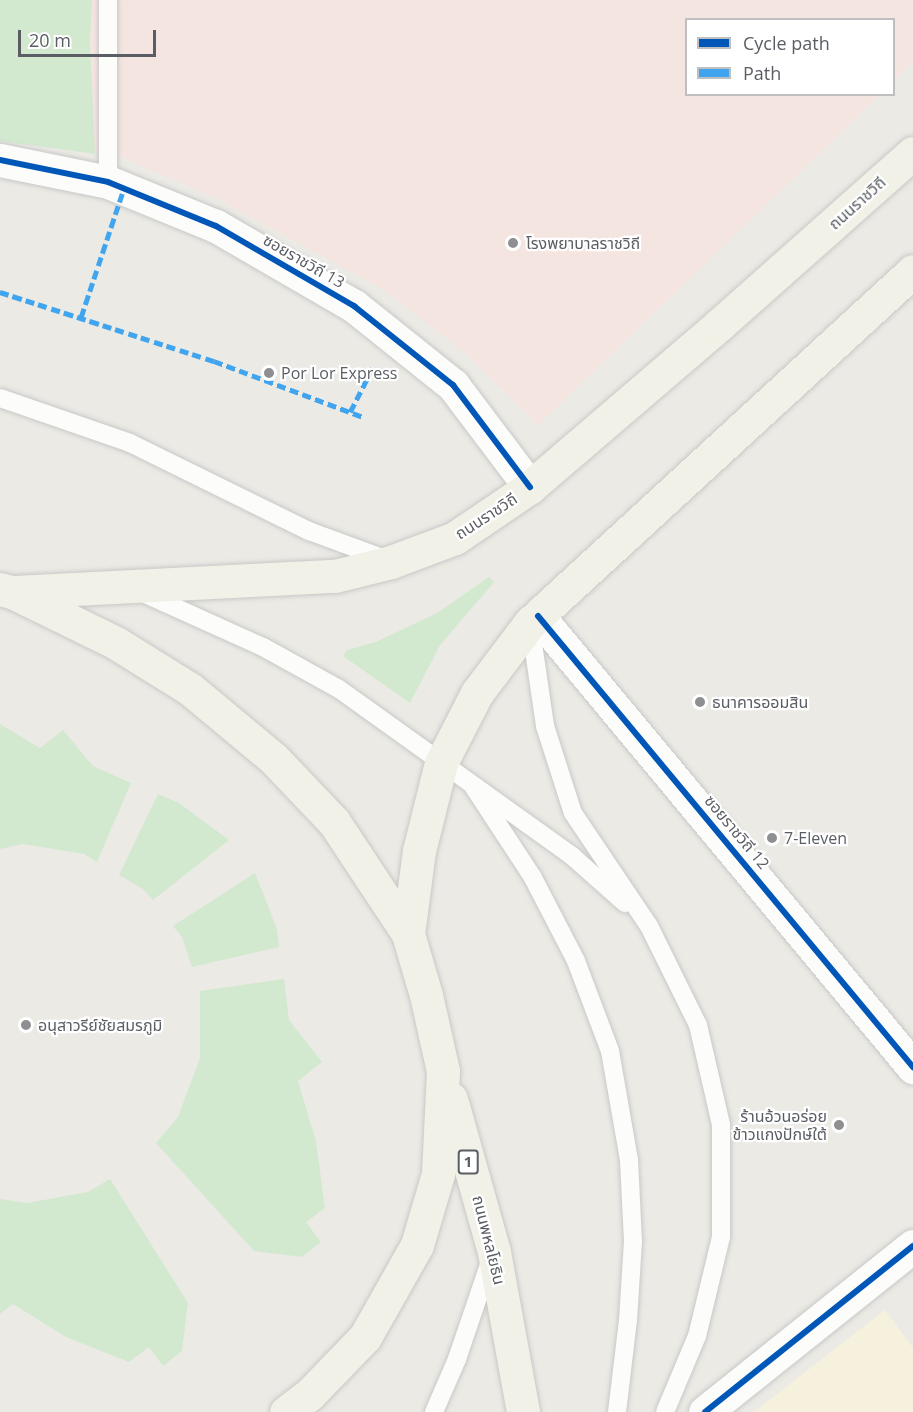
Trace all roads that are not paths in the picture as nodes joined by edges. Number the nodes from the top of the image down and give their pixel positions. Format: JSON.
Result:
{"nodes":[{"id":1,"x":108,"y":0,"type":"edge"},
{"id":2,"x":913,"y":153,"type":"edge"},
{"id":3,"x":0,"y":160,"type":"edge"},
{"id":4,"x":108,"y":182,"type":"junction"},
{"id":5,"x":913,"y":272,"type":"edge"},
{"id":6,"x":0,"y":398,"type":"edge"},
{"id":7,"x":530,"y":486,"type":"junction"},
{"id":8,"x":391,"y":562,"type":"junction"},
{"id":9,"x":128,"y":586,"type":"junction"},
{"id":10,"x":6,"y":590,"type":"edge"},
{"id":11,"x":534,"y":620,"type":"junction"},
{"id":12,"x":441,"y":763,"type":"junction"},
{"id":13,"x":473,"y":786,"type":"junction"},
{"id":14,"x":642,"y":918,"type":"junction"},
{"id":15,"x":408,"y":934,"type":"junction"},
{"id":16,"x":913,"y":1067,"type":"edge"},
{"id":17,"x":443,"y":1071,"type":"junction"},
{"id":18,"x":913,"y":1246,"type":"edge"},
{"id":19,"x":494,"y":1252,"type":"junction"},
{"id":20,"x":286,"y":1412,"type":"edge"},
{"id":21,"x":434,"y":1412,"type":"edge"},
{"id":22,"x":524,"y":1412,"type":"edge"},
{"id":23,"x":617,"y":1412,"type":"edge"},
{"id":24,"x":665,"y":1412,"type":"edge"},
{"id":25,"x":705,"y":1412,"type":"edge"}],
"edges":[{"from":1,"to":4,"type":"lane"},
{"from":2,"to":7,"type":"main road","name":"ถนนราชวิถี"},
{"from":3,"to":4,"type":"street","name":"ซอยราชวิถี 13"},
{"from":4,"to":7,"type":"street","name":"ซอยราชวิถี 13"},
{"from":5,"to":11,"type":"main road"},
{"from":6,"to":8,"type":"lane"},
{"from":7,"to":8,"type":"main road","name":"ถนนราชวิถี"},
{"from":8,"to":9,"type":"main road","name":"ถนนราชวิถี"},
{"from":9,"to":10,"type":"main road","name":"ถนนราชวิถี"},
{"from":9,"to":12,"type":"lane"},
{"from":10,"to":15,"type":"main road"},
{"from":11,"to":12,"type":"main road"},
{"from":11,"to":14,"type":"lane"},
{"from":11,"to":16,"type":"street","name":"ซอยราชวิถี 12"},
{"from":12,"to":13,"type":"lane"},
{"from":12,"to":15,"type":"main road"},
{"from":13,"to":14,"type":"lane"},
{"from":13,"to":23,"type":"lane"},
{"from":14,"to":24,"type":"lane"},
{"from":15,"to":17,"type":"main road"},
{"from":17,"to":19,"type":"main road","name":"ถนนพหลโยธิน","number":"1"},
{"from":17,"to":20,"type":"main road"},
{"from":18,"to":25,"type":"street"},
{"from":19,"to":21,"type":"lane"},
{"from":19,"to":22,"type":"main road","name":"ถนนพหลโยธิน","number":"1"}]}
